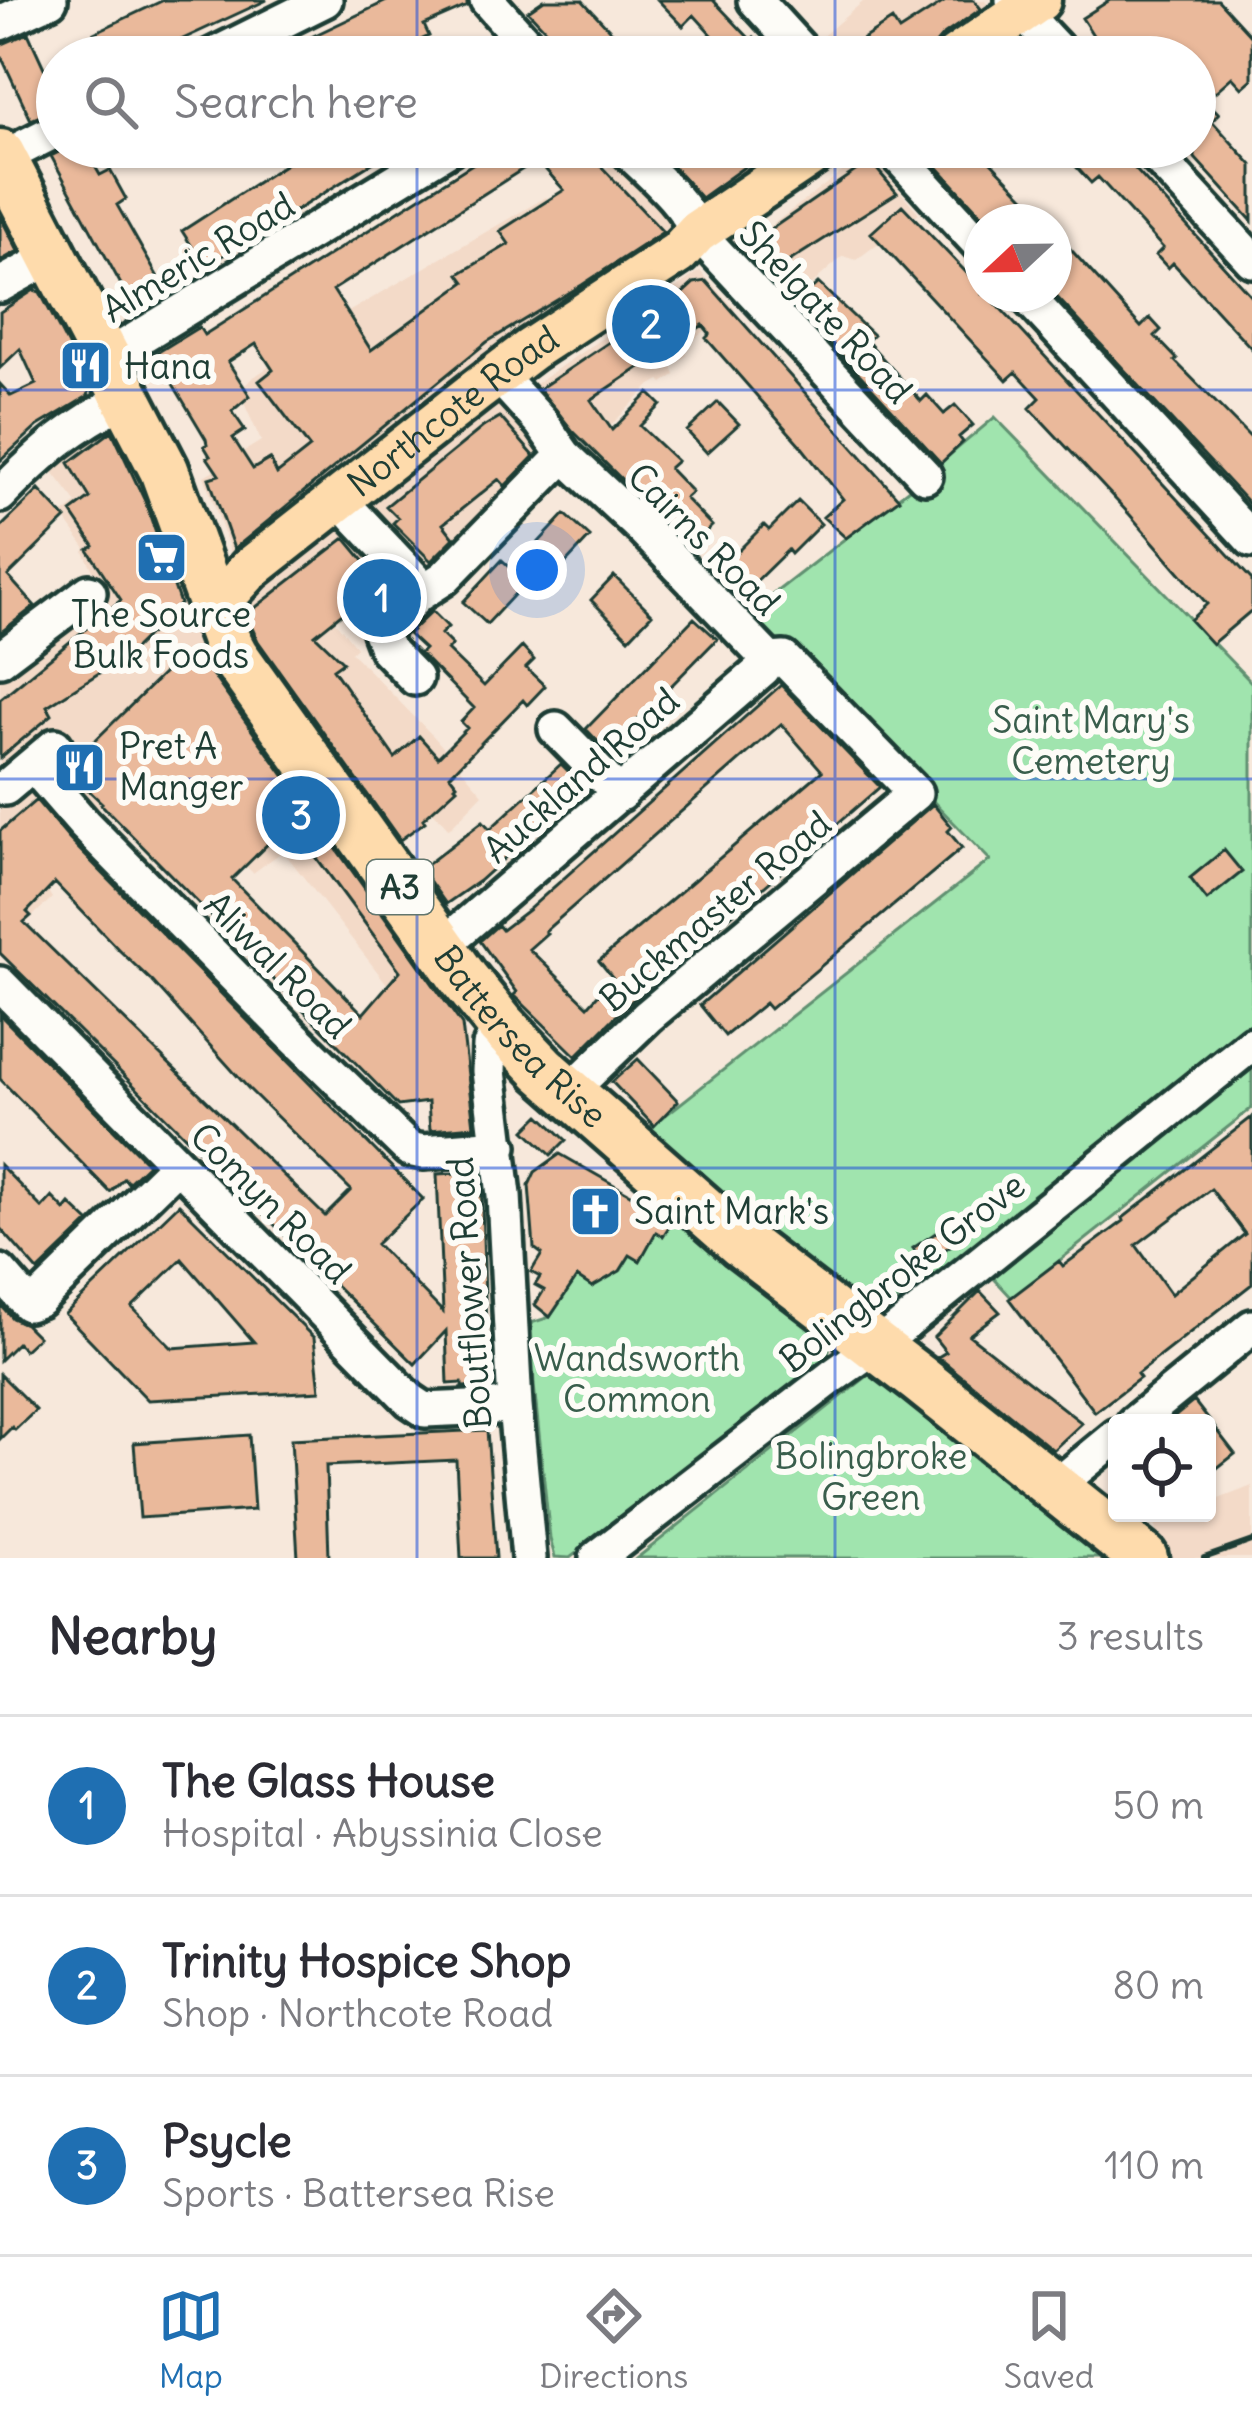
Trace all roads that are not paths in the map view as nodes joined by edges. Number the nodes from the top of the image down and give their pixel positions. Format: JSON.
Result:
{"nodes":[{"id":1,"x":50,"y":0,"type":"edge"},
{"id":2,"x":325,"y":0,"type":"edge"},
{"id":3,"x":487,"y":0,"type":"edge"},
{"id":4,"x":755,"y":0,"type":"edge"},
{"id":5,"x":1024,"y":4,"type":"edge"},
{"id":6,"x":0,"y":23,"type":"edge"},
{"id":7,"x":253,"y":36,"type":"edge"},
{"id":8,"x":519,"y":36,"type":"edge"},
{"id":9,"x":788,"y":36,"type":"edge"},
{"id":10,"x":983,"y":36,"type":"edge"},
{"id":11,"x":1046,"y":36,"type":"edge"},
{"id":12,"x":36,"y":140,"type":"edge"},
{"id":13,"x":1,"y":156,"type":"edge"},
{"id":14,"x":421,"y":168,"type":"edge"},
{"id":15,"x":645,"y":168,"type":"edge"},
{"id":16,"x":792,"y":168,"type":"edge"},
{"id":17,"x":909,"y":168,"type":"edge"},
{"id":18,"x":1167,"y":168,"type":"edge"},
{"id":19,"x":964,"y":227,"type":"edge"},
{"id":20,"x":697,"y":232,"type":"junction"},
{"id":21,"x":53,"y":256,"type":"junction"},
{"id":22,"x":1252,"y":260,"type":"edge"},
{"id":23,"x":0,"y":285,"type":"edge"},
{"id":24,"x":1042,"y":312,"type":"edge"},
{"id":25,"x":498,"y":375,"type":"junction"},
{"id":26,"x":117,"y":378,"type":"junction"},
{"id":27,"x":564,"y":455,"type":"junction"},
{"id":28,"x":925,"y":476,"type":"dead end"},
{"id":29,"x":0,"y":495,"type":"edge"},
{"id":30,"x":356,"y":516,"type":"dead end"},
{"id":31,"x":1252,"y":540,"type":"edge"},
{"id":32,"x":425,"y":590,"type":"junction"},
{"id":33,"x":89,"y":592,"type":"dead end"},
{"id":34,"x":215,"y":607,"type":"junction"},
{"id":35,"x":0,"y":659,"type":"edge"},
{"id":36,"x":769,"y":660,"type":"junction"},
{"id":37,"x":415,"y":678,"type":"dead end"},
{"id":38,"x":556,"y":729,"type":"dead end"},
{"id":39,"x":5,"y":788,"type":"dead end"},
{"id":40,"x":620,"y":794,"type":"junction"},
{"id":41,"x":915,"y":794,"type":"joint"},
{"id":42,"x":442,"y":946,"type":"junction"},
{"id":43,"x":0,"y":984,"type":"edge"},
{"id":44,"x":501,"y":1025,"type":"junction"},
{"id":45,"x":1252,"y":1044,"type":"edge"},
{"id":46,"x":568,"y":1092,"type":"junction"},
{"id":47,"x":500,"y":1147,"type":"junction"},
{"id":48,"x":177,"y":1165,"type":"junction"},
{"id":49,"x":0,"y":1272,"type":"edge"},
{"id":50,"x":1252,"y":1327,"type":"edge"},
{"id":51,"x":873,"y":1346,"type":"junction"},
{"id":52,"x":515,"y":1406,"type":"junction"},
{"id":53,"x":1144,"y":1414,"type":"edge"},
{"id":54,"x":1108,"y":1443,"type":"edge"},
{"id":55,"x":1055,"y":1487,"type":"junction"},
{"id":56,"x":1133,"y":1550,"type":"edge"},
{"id":57,"x":529,"y":1558,"type":"edge"},
{"id":58,"x":597,"y":1558,"type":"edge"}],
"edges":[{"from":1,"to":6,"type":"street"},
{"from":2,"to":7,"type":"street"},
{"from":3,"to":8,"type":"street"},
{"from":4,"to":9,"type":"street"},
{"from":5,"to":10,"type":"main road"},
{"from":5,"to":11,"type":"street"},
{"from":12,"to":13,"type":"street"},
{"from":13,"to":21,"type":"highway","name":"Battersea Rise","number":"A3"},
{"from":14,"to":26,"type":"street","name":"Almeric Road"},
{"from":15,"to":20,"type":"street","name":"Shelgate Road"},
{"from":16,"to":20,"type":"main road","name":"Northcote Road"},
{"from":17,"to":19,"type":"street"},
{"from":18,"to":22,"type":"street"},
{"from":20,"to":25,"type":"main road","name":"Northcote Road"},
{"from":20,"to":28,"type":"street","name":"Shelgate Road"},
{"from":21,"to":23,"type":"street"},
{"from":21,"to":26,"type":"highway","name":"Battersea Rise","number":"A3"},
{"from":24,"to":31,"type":"street"},
{"from":25,"to":27,"type":"street","name":"Cairns Road"},
{"from":25,"to":34,"type":"main road","name":"Northcote Road"},
{"from":26,"to":29,"type":"street","name":"Almeric Road"},
{"from":26,"to":34,"type":"highway","name":"Battersea Rise","number":"A3"},
{"from":27,"to":32,"type":"street"},
{"from":27,"to":36,"type":"street","name":"Cairns Road"},
{"from":30,"to":32,"type":"street"},
{"from":32,"to":37,"type":"street"},
{"from":33,"to":35,"type":"street"},
{"from":34,"to":42,"type":"highway","name":"Battersea Rise","number":"A3"},
{"from":36,"to":40,"type":"street","name":"Auckland Road"},
{"from":36,"to":41,"type":"street","name":"Cairns Road"},
{"from":38,"to":40,"type":"street"},
{"from":39,"to":47,"type":"street","name":"Aliwal Road"},
{"from":40,"to":42,"type":"street","name":"Auckland Road"},
{"from":41,"to":46,"type":"street","name":"Buckmaster Road"},
{"from":42,"to":44,"type":"highway","name":"Battersea Rise","number":"A3"},
{"from":43,"to":48,"type":"street","name":"Comyn Road"},
{"from":44,"to":46,"type":"highway","name":"Battersea Rise","number":"A3"},
{"from":44,"to":47,"type":"street","name":"Boutflower Road"},
{"from":45,"to":51,"type":"street","name":"Bolingbroke Grove"},
{"from":46,"to":51,"type":"highway","name":"Battersea Rise","number":"A3"},
{"from":47,"to":52,"type":"street","name":"Boutflower Road"},
{"from":48,"to":49,"type":"street"},
{"from":48,"to":52,"type":"street","name":"Comyn Road"},
{"from":50,"to":53,"type":"street"},
{"from":51,"to":55,"type":"highway","name":"Battersea Rise","number":"A3"},
{"from":51,"to":58,"type":"street","name":"Bolingbroke Grove"},
{"from":52,"to":57,"type":"street","name":"Boutflower Road"},
{"from":54,"to":55,"type":"street"},
{"from":55,"to":56,"type":"highway","name":"Battersea Rise","number":"A3"}]}
